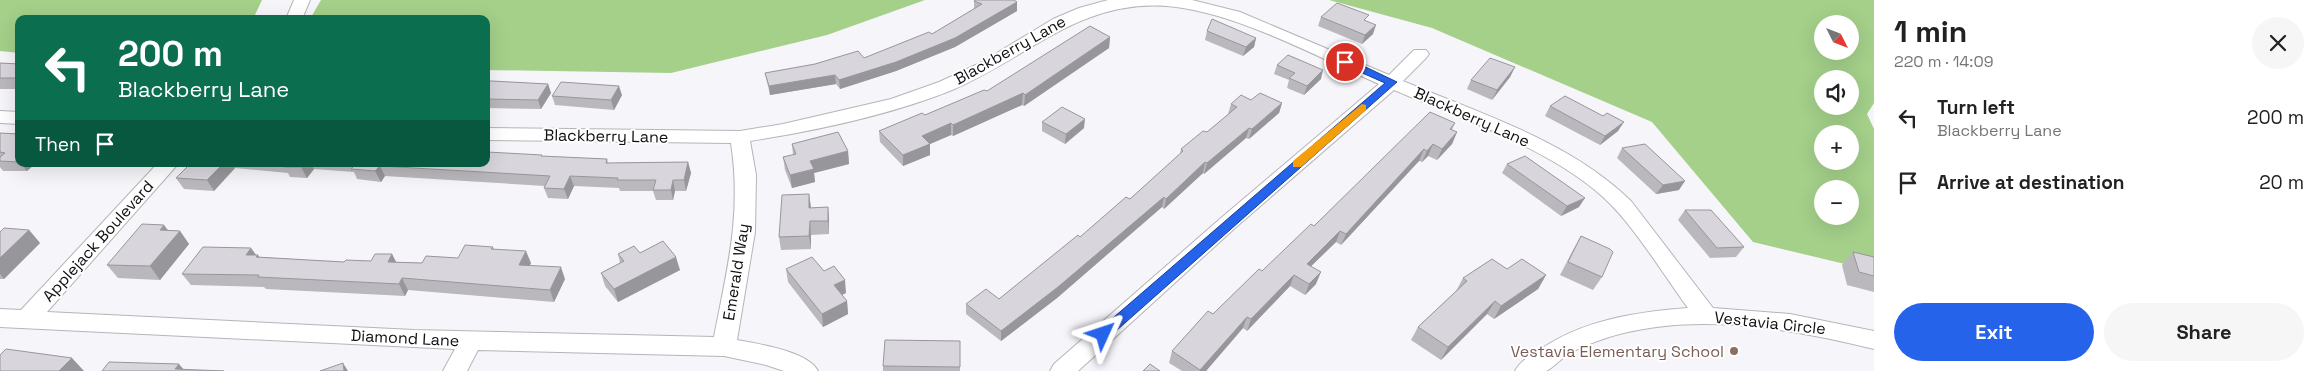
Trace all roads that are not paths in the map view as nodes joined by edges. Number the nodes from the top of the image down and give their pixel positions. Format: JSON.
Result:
{"nodes":[{"id":1,"x":302,"y":0,"type":"edge"},
{"id":2,"x":296,"y":15,"type":"edge"},
{"id":3,"x":1420,"y":54,"type":"dead end"},
{"id":4,"x":1392,"y":82,"type":"junction"},
{"id":5,"x":0,"y":118,"type":"edge"},
{"id":6,"x":15,"y":118,"type":"edge"},
{"id":7,"x":490,"y":134,"type":"edge"},
{"id":8,"x":740,"y":138,"type":"junction"},
{"id":9,"x":165,"y":167,"type":"edge"},
{"id":10,"x":1706,"y":316,"type":"junction"},
{"id":11,"x":0,"y":318,"type":"edge"},
{"id":12,"x":28,"y":318,"type":"junction"},
{"id":13,"x":1874,"y":340,"type":"edge"},
{"id":14,"x":471,"y":341,"type":"junction"},
{"id":15,"x":724,"y":347,"type":"junction"},
{"id":16,"x":455,"y":371,"type":"edge"},
{"id":17,"x":806,"y":371,"type":"edge"},
{"id":18,"x":1062,"y":371,"type":"edge"},
{"id":19,"x":1527,"y":371,"type":"edge"}],
"edges":[{"from":1,"to":2,"type":"street"},
{"from":3,"to":4,"type":"street"},
{"from":4,"to":8,"type":"street","name":"Blackberry Lane"},
{"from":4,"to":10,"type":"street","name":"Blackberry Lane"},
{"from":4,"to":18,"type":"street"},
{"from":5,"to":6,"type":"street"},
{"from":7,"to":8,"type":"street","name":"Blackberry Lane"},
{"from":8,"to":15,"type":"street","name":"Emerald Way"},
{"from":9,"to":12,"type":"street","name":"Applejack Boulevard"},
{"from":10,"to":13,"type":"street","name":"Vestavia Circle"},
{"from":10,"to":19,"type":"street","name":"Vestavia Circle"},
{"from":11,"to":12,"type":"street","name":"Diamond Lane"},
{"from":12,"to":14,"type":"street","name":"Diamond Lane"},
{"from":14,"to":15,"type":"street","name":"Diamond Lane"},
{"from":14,"to":16,"type":"street"},
{"from":15,"to":17,"type":"street","name":"Diamond Lane"}]}
